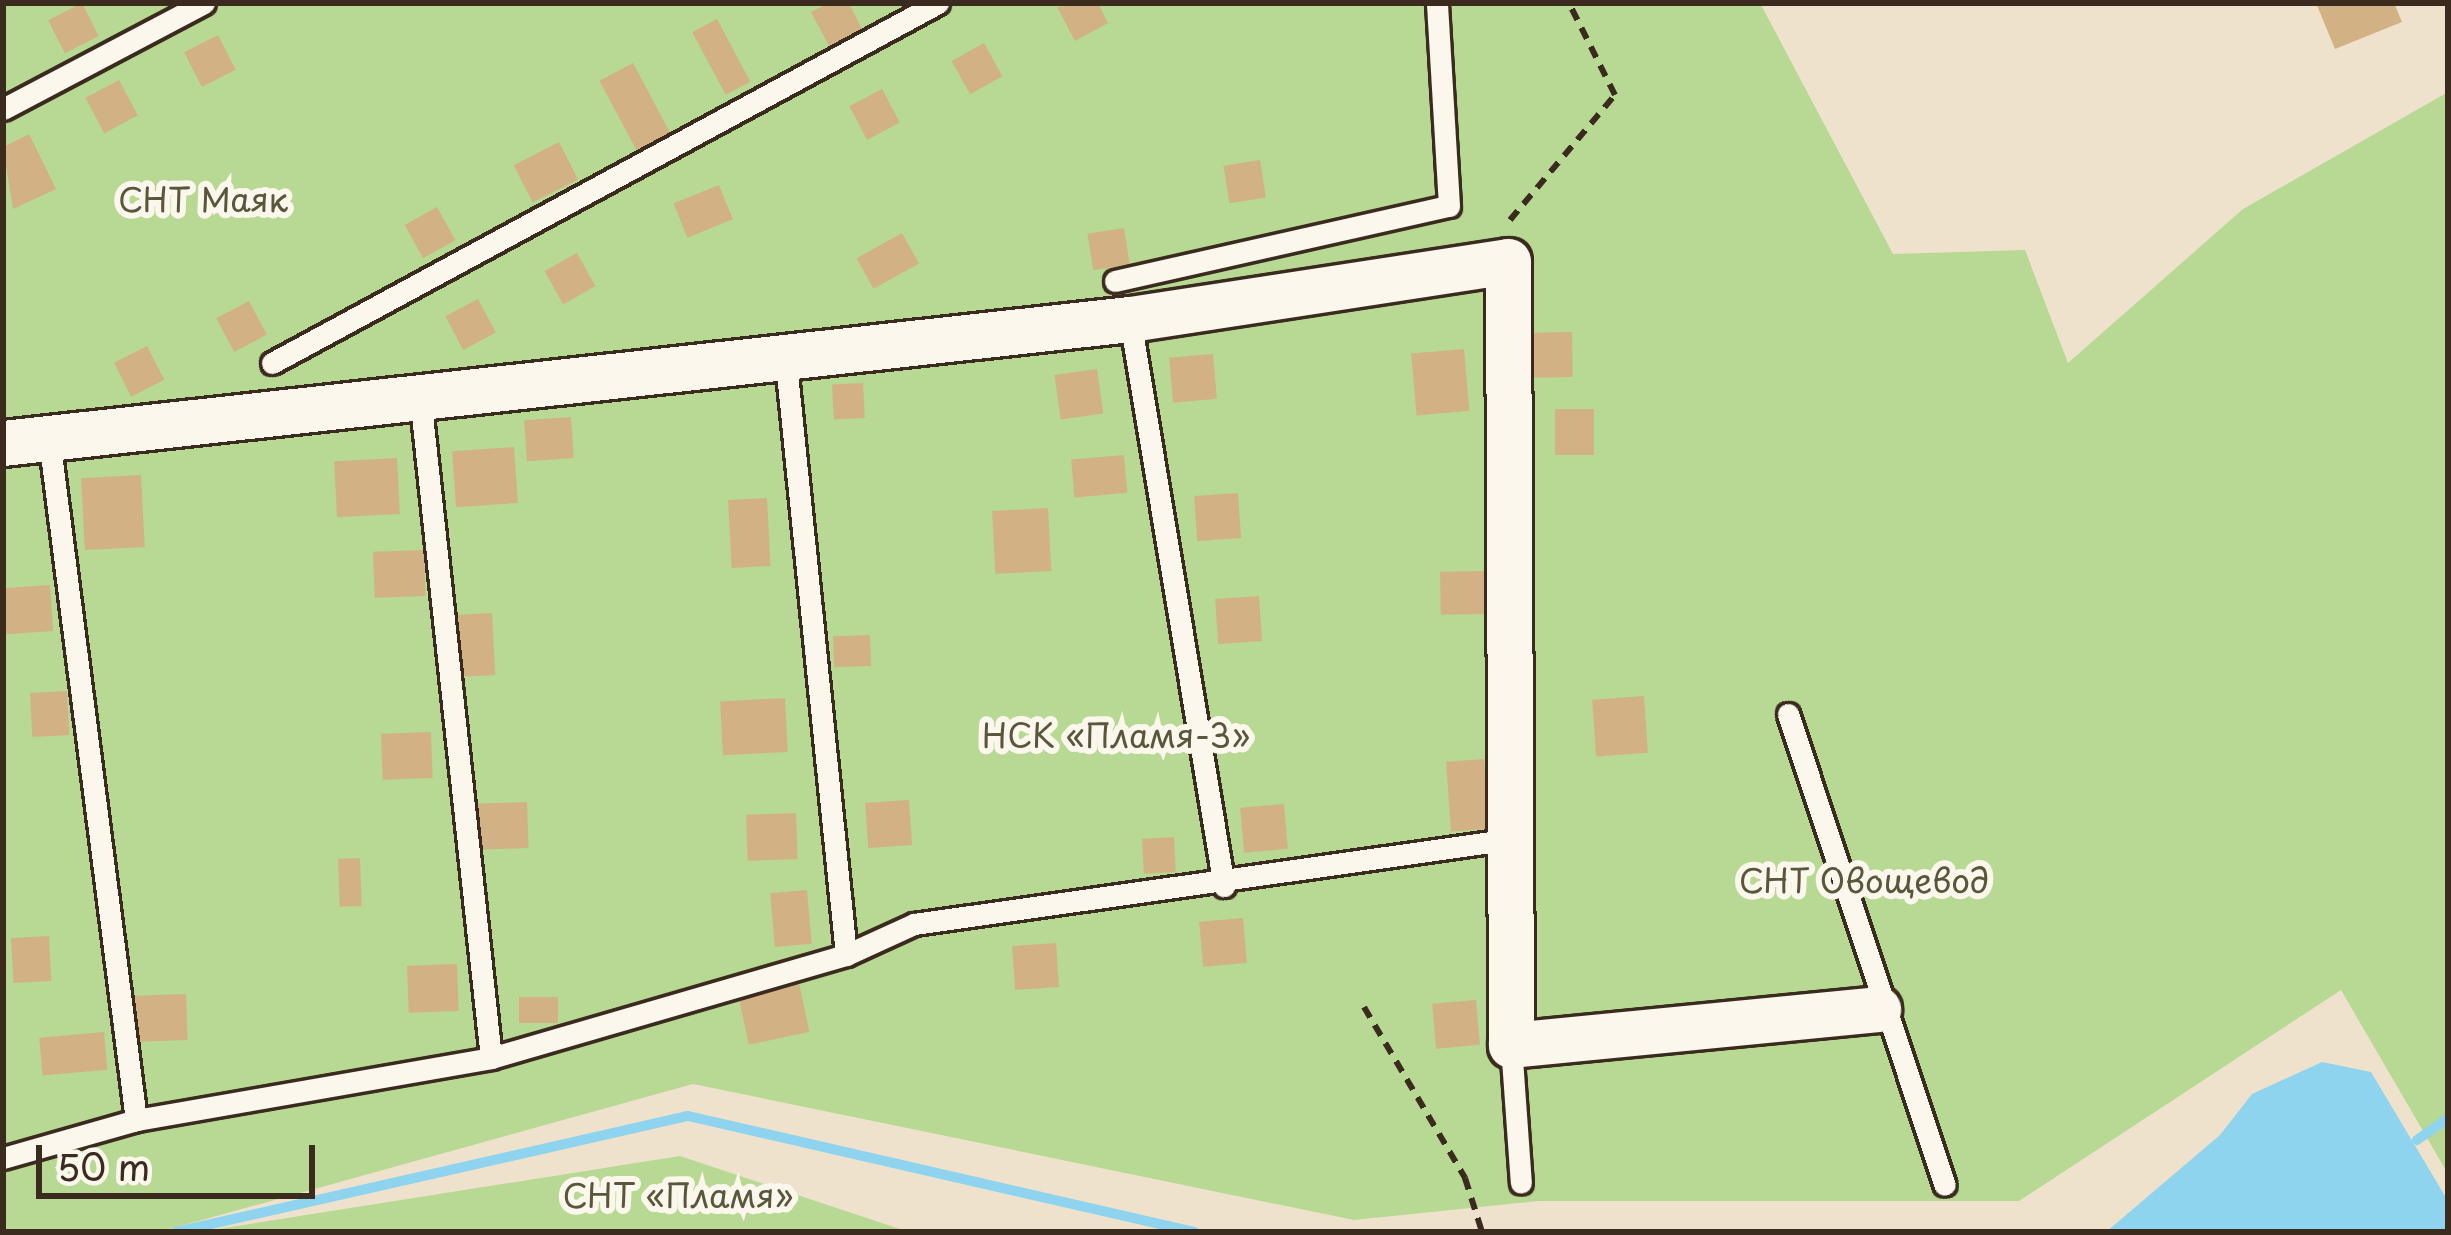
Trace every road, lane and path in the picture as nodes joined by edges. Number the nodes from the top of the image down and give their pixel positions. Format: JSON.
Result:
{"nodes":[{"id":1,"x":204,"y":3,"type":"edge"},
{"id":2,"x":938,"y":3,"type":"edge"},
{"id":3,"x":1437,"y":3,"type":"edge"},
{"id":4,"x":1569,"y":3,"type":"edge"},
{"id":5,"x":3,"y":109,"type":"edge"},
{"id":6,"x":1484,"y":265,"type":"junction"},
{"id":7,"x":1123,"y":300,"type":"junction"},
{"id":8,"x":785,"y":353,"type":"junction"},
{"id":9,"x":272,"y":363,"type":"dead end"},
{"id":10,"x":420,"y":396,"type":"junction"},
{"id":11,"x":49,"y":438,"type":"junction"},
{"id":12,"x":3,"y":442,"type":"edge"},
{"id":13,"x":1788,"y":714,"type":"dead end"},
{"id":14,"x":1513,"y":838,"type":"junction"},
{"id":15,"x":1224,"y":886,"type":"junction"},
{"id":16,"x":846,"y":955,"type":"junction"},
{"id":17,"x":1364,"y":1007,"type":"dead end"},
{"id":18,"x":1878,"y":1009,"type":"junction"},
{"id":19,"x":1511,"y":1046,"type":"junction"},
{"id":20,"x":491,"y":1058,"type":"junction"},
{"id":21,"x":136,"y":1120,"type":"junction"},
{"id":22,"x":3,"y":1158,"type":"edge"},
{"id":23,"x":1521,"y":1183,"type":"dead end"},
{"id":24,"x":1945,"y":1185,"type":"dead end"},
{"id":25,"x":1482,"y":1232,"type":"edge"}],
"edges":[{"from":1,"to":5,"type":"lane"},
{"from":2,"to":9,"type":"lane"},
{"from":3,"to":7,"type":"lane"},
{"from":4,"to":6,"type":"path"},
{"from":6,"to":7,"type":"street"},
{"from":6,"to":14,"type":"street"},
{"from":7,"to":8,"type":"street"},
{"from":7,"to":15,"type":"lane"},
{"from":8,"to":10,"type":"street"},
{"from":8,"to":16,"type":"lane"},
{"from":10,"to":11,"type":"street"},
{"from":10,"to":20,"type":"lane"},
{"from":11,"to":12,"type":"street"},
{"from":11,"to":21,"type":"lane"},
{"from":13,"to":18,"type":"lane"},
{"from":14,"to":15,"type":"lane"},
{"from":14,"to":19,"type":"street"},
{"from":15,"to":16,"type":"lane"},
{"from":16,"to":20,"type":"lane"},
{"from":17,"to":25,"type":"path"},
{"from":18,"to":19,"type":"street"},
{"from":18,"to":24,"type":"lane"},
{"from":19,"to":23,"type":"lane"},
{"from":20,"to":21,"type":"lane"},
{"from":21,"to":22,"type":"lane"}]}
